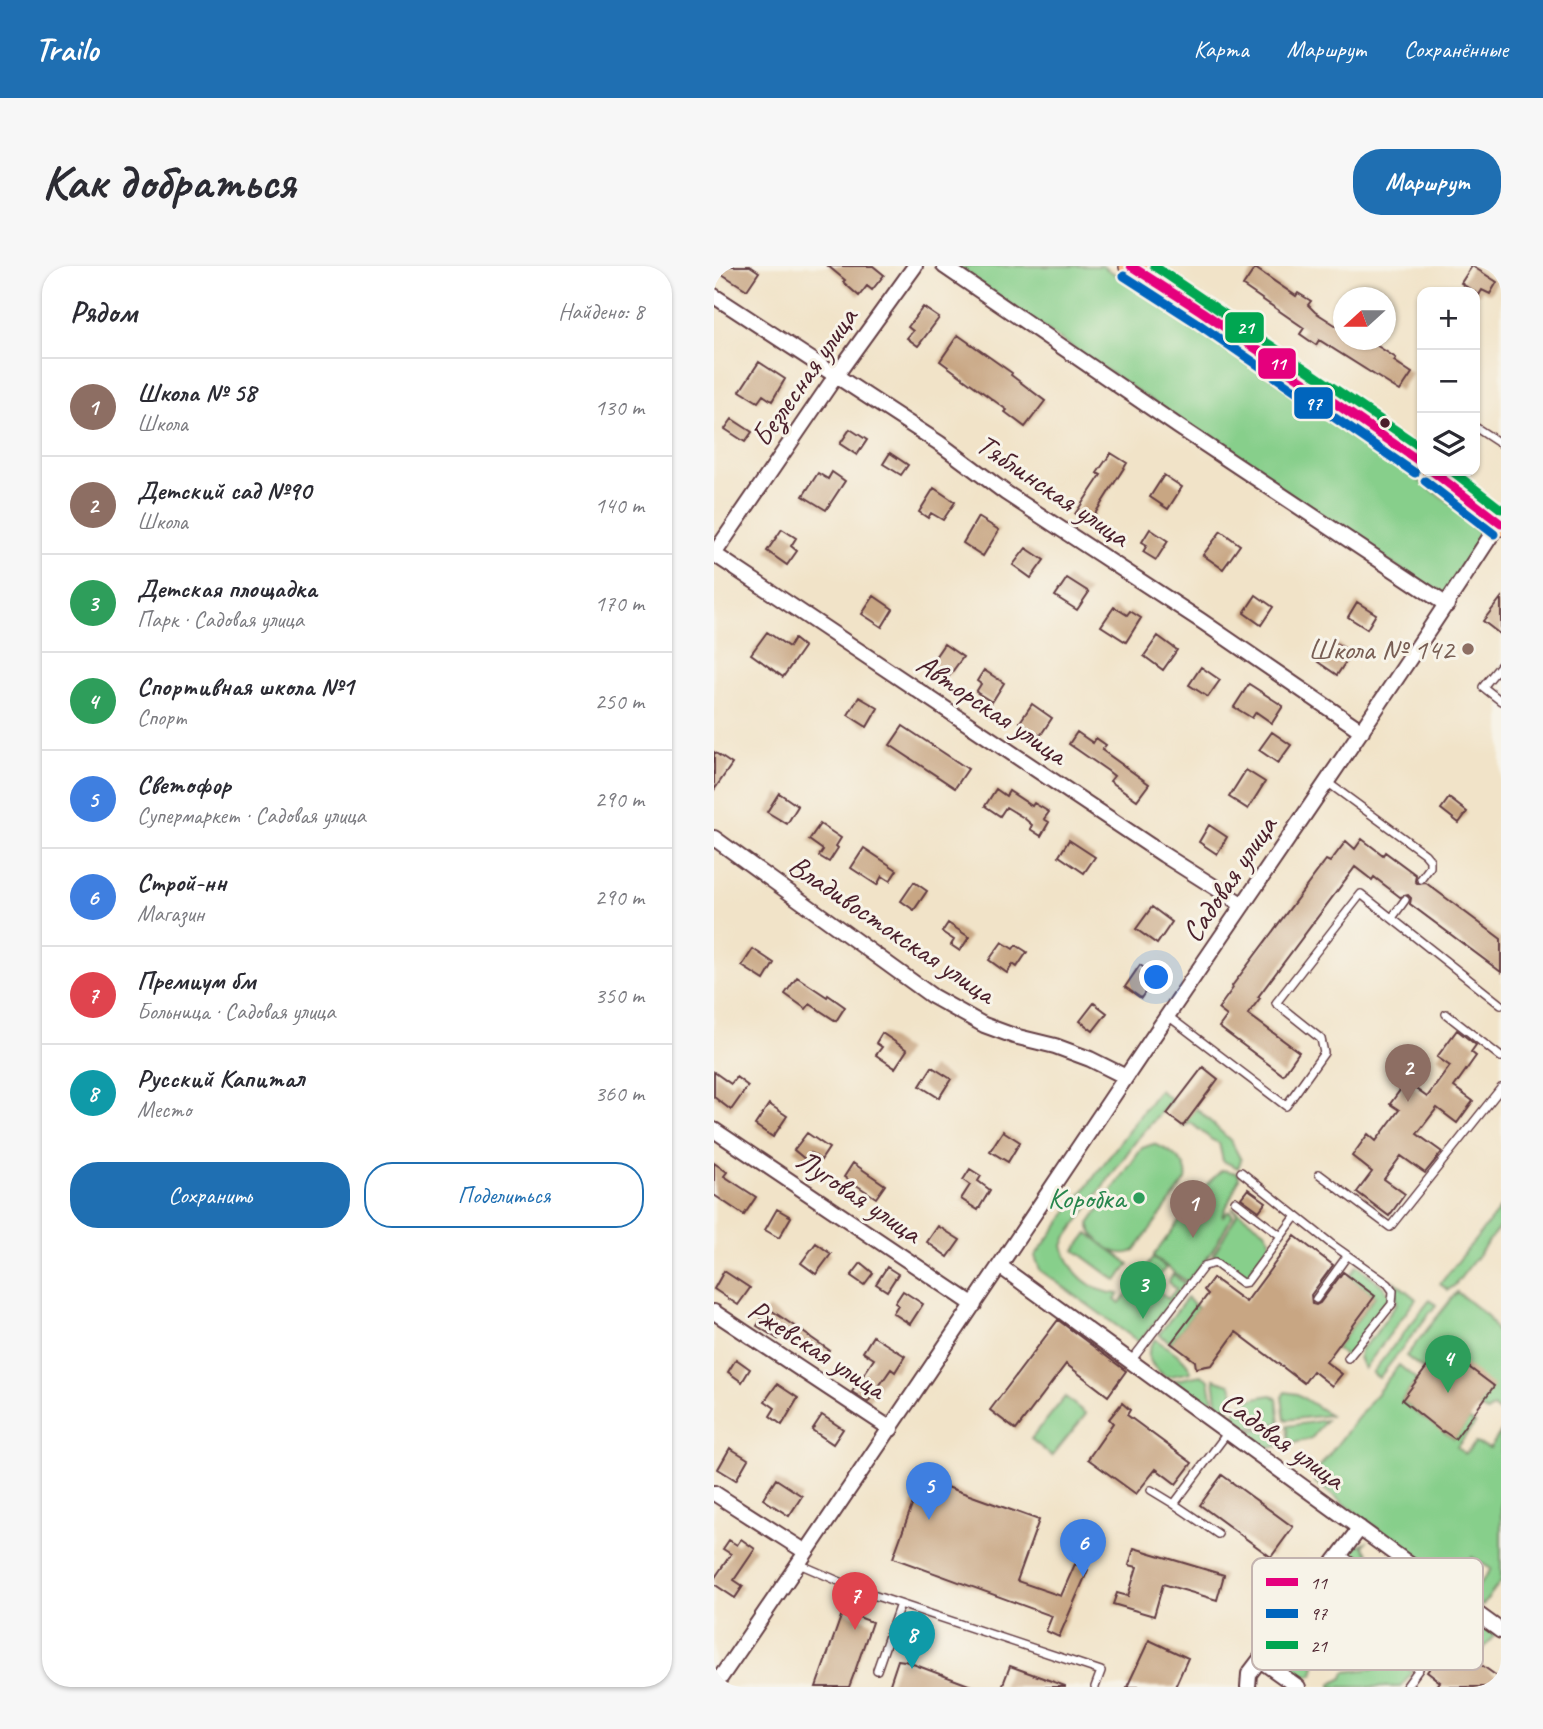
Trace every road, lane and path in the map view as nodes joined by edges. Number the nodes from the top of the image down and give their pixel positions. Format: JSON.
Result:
{"nodes":[{"id":1,"x":915,"y":266,"type":"edge"},
{"id":2,"x":944,"y":266,"type":"edge"},
{"id":3,"x":1131,"y":266,"type":"edge"},
{"id":4,"x":714,"y":296,"type":"edge"},
{"id":5,"x":835,"y":377,"type":"junction"},
{"id":6,"x":1480,"y":430,"type":"edge"},
{"id":7,"x":1501,"y":444,"type":"edge"},
{"id":8,"x":1417,"y":459,"type":"edge"},
{"id":9,"x":1440,"y":476,"type":"edge"},
{"id":10,"x":1500,"y":522,"type":"edge"},
{"id":11,"x":714,"y":554,"type":"edge"},
{"id":12,"x":1447,"y":605,"type":"junction"},
{"id":13,"x":1501,"y":665,"type":"edge"},
{"id":14,"x":1501,"y":701,"type":"edge"},
{"id":15,"x":1362,"y":731,"type":"junction"},
{"id":16,"x":1327,"y":782,"type":"junction"},
{"id":17,"x":714,"y":838,"type":"edge"},
{"id":18,"x":1421,"y":879,"type":"dead end"},
{"id":19,"x":1405,"y":900,"type":"dead end"},
{"id":20,"x":1243,"y":905,"type":"junction"},
{"id":21,"x":1391,"y":918,"type":"junction"},
{"id":22,"x":1501,"y":1005,"type":"edge"},
{"id":23,"x":1447,"y":1014,"type":"dead end"},
{"id":24,"x":1168,"y":1016,"type":"junction"},
{"id":25,"x":1501,"y":1057,"type":"edge"},
{"id":26,"x":1126,"y":1077,"type":"junction"},
{"id":27,"x":1501,"y":1088,"type":"edge"},
{"id":28,"x":714,"y":1130,"type":"edge"},
{"id":29,"x":1241,"y":1172,"type":"dead end"},
{"id":30,"x":1319,"y":1174,"type":"dead end"},
{"id":31,"x":1236,"y":1201,"type":"dead end"},
{"id":32,"x":1296,"y":1216,"type":"junction"},
{"id":33,"x":1281,"y":1236,"type":"junction"},
{"id":34,"x":1347,"y":1255,"type":"junction"},
{"id":35,"x":1001,"y":1267,"type":"junction"},
{"id":36,"x":1316,"y":1299,"type":"dead end"},
{"id":37,"x":974,"y":1305,"type":"junction"},
{"id":38,"x":714,"y":1312,"type":"edge"},
{"id":39,"x":1348,"y":1358,"type":"dead end"},
{"id":40,"x":1131,"y":1362,"type":"junction"},
{"id":41,"x":891,"y":1429,"type":"junction"},
{"id":42,"x":1228,"y":1432,"type":"junction"},
{"id":43,"x":1151,"y":1490,"type":"dead end"},
{"id":44,"x":714,"y":1493,"type":"edge"},
{"id":45,"x":1174,"y":1504,"type":"junction"},
{"id":46,"x":1360,"y":1528,"type":"junction"},
{"id":47,"x":1218,"y":1534,"type":"dead end"},
{"id":48,"x":1340,"y":1553,"type":"junction"},
{"id":49,"x":802,"y":1558,"type":"junction"},
{"id":50,"x":1336,"y":1558,"type":"edge"},
{"id":51,"x":1347,"y":1558,"type":"edge"},
{"id":52,"x":1401,"y":1558,"type":"edge"},
{"id":53,"x":900,"y":1604,"type":"junction"},
{"id":54,"x":1483,"y":1618,"type":"edge"},
{"id":55,"x":1501,"y":1631,"type":"edge"},
{"id":56,"x":877,"y":1670,"type":"dead end"},
{"id":57,"x":1252,"y":1670,"type":"edge"},
{"id":58,"x":1274,"y":1670,"type":"edge"},
{"id":59,"x":1418,"y":1670,"type":"edge"},
{"id":60,"x":715,"y":1683,"type":"edge"},
{"id":61,"x":1095,"y":1687,"type":"edge"},
{"id":62,"x":1248,"y":1687,"type":"edge"},
{"id":63,"x":1298,"y":1687,"type":"edge"},
{"id":64,"x":1406,"y":1687,"type":"edge"}],
"edges":[{"from":1,"to":5,"type":"street","name":"Безлесная улица"},
{"from":2,"to":12,"type":"street"},
{"from":3,"to":8,"type":"main road"},
{"from":4,"to":5,"type":"street","name":"Тяблинская улица"},
{"from":5,"to":11,"type":"street","name":"Безлесная улица"},
{"from":5,"to":15,"type":"street","name":"Тяблинская улица"},
{"from":6,"to":7,"type":"lane"},
{"from":9,"to":10,"type":"main road"},
{"from":10,"to":12,"type":"street","name":"Садовая улица"},
{"from":11,"to":20,"type":"street","name":"Авторская улица"},
{"from":12,"to":15,"type":"street","name":"Садовая улица"},
{"from":13,"to":14,"type":"lane"},
{"from":15,"to":16,"type":"street","name":"Садовая улица"},
{"from":16,"to":18,"type":"lane"},
{"from":16,"to":20,"type":"street","name":"Садовая улица"},
{"from":17,"to":26,"type":"street","name":"Владивостокская улица"},
{"from":19,"to":21,"type":"lane"},
{"from":20,"to":24,"type":"street","name":"Садовая улица"},
{"from":21,"to":22,"type":"lane"},
{"from":21,"to":24,"type":"lane"},
{"from":23,"to":25,"type":"lane"},
{"from":24,"to":26,"type":"street","name":"Садовая улица"},
{"from":26,"to":35,"type":"street","name":"Садовая улица"},
{"from":27,"to":30,"type":"lane"},
{"from":28,"to":37,"type":"street","name":"Луговая улица"},
{"from":29,"to":32,"type":"lane"},
{"from":31,"to":33,"type":"lane"},
{"from":32,"to":33,"type":"lane"},
{"from":32,"to":34,"type":"lane"},
{"from":33,"to":40,"type":"lane"},
{"from":34,"to":36,"type":"lane"},
{"from":34,"to":39,"type":"lane"},
{"from":35,"to":37,"type":"street","name":"Садовая улица"},
{"from":35,"to":40,"type":"street","name":"Садовая улица"},
{"from":37,"to":41,"type":"street","name":"Садовая улица"},
{"from":38,"to":41,"type":"street","name":"Ржевская улица"},
{"from":40,"to":42,"type":"street","name":"Садовая улица"},
{"from":41,"to":49,"type":"street","name":"Садовая улица"},
{"from":42,"to":45,"type":"lane"},
{"from":42,"to":46,"type":"street","name":"Садовая улица"},
{"from":43,"to":45,"type":"lane"},
{"from":44,"to":49,"type":"street"},
{"from":45,"to":47,"type":"lane"},
{"from":46,"to":48,"type":"street"},
{"from":46,"to":52,"type":"street","name":"Садовая улица"},
{"from":48,"to":50,"type":"street"},
{"from":48,"to":51,"type":"lane"},
{"from":49,"to":53,"type":"lane"},
{"from":49,"to":60,"type":"street","name":"Садовая улица"},
{"from":53,"to":56,"type":"lane"},
{"from":53,"to":61,"type":"lane"},
{"from":54,"to":55,"type":"street","name":"Садовая улица"},
{"from":57,"to":62,"type":"street"},
{"from":58,"to":63,"type":"street"},
{"from":59,"to":64,"type":"lane"}]}
